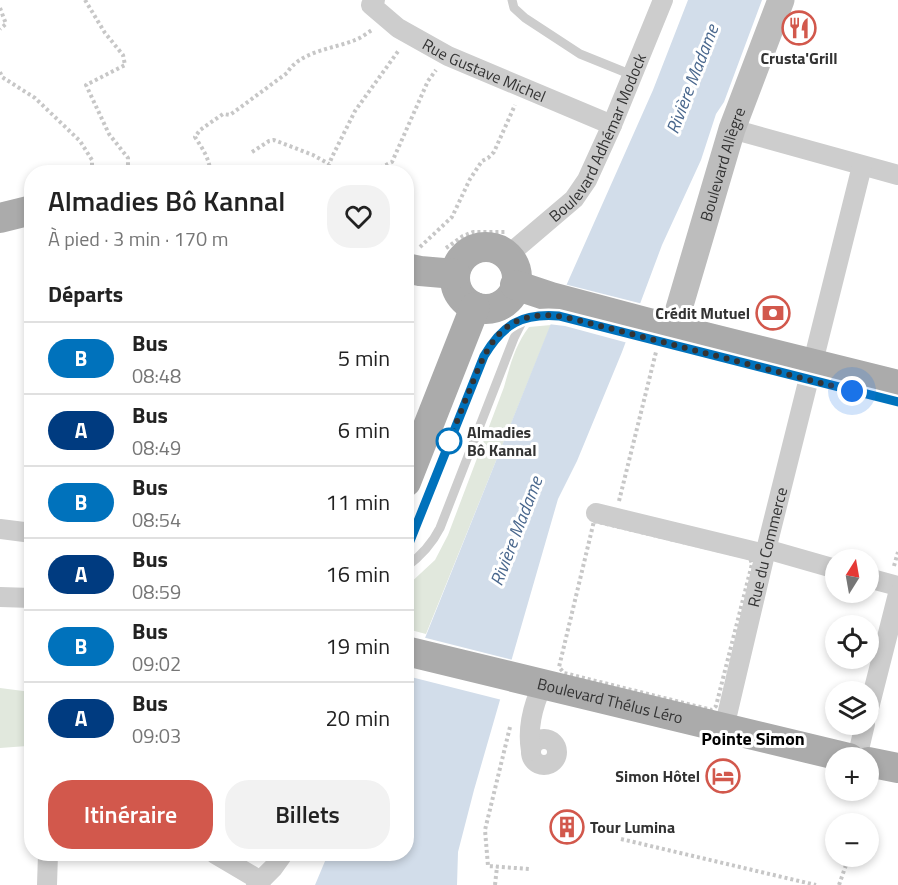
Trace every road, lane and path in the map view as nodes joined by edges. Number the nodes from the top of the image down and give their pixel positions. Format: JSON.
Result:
{"nodes":[{"id":1,"x":85,"y":0,"type":"edge"},
{"id":2,"x":375,"y":0,"type":"edge"},
{"id":3,"x":512,"y":0,"type":"edge"},
{"id":4,"x":663,"y":0,"type":"edge"},
{"id":5,"x":781,"y":0,"type":"edge"},
{"id":6,"x":0,"y":8,"type":"edge"},
{"id":7,"x":388,"y":20,"type":"junction"},
{"id":8,"x":0,"y":29,"type":"edge"},
{"id":9,"x":410,"y":34,"type":"junction"},
{"id":10,"x":448,"y":56,"type":"junction"},
{"id":11,"x":0,"y":72,"type":"edge"},
{"id":12,"x":632,"y":75,"type":"junction"},
{"id":13,"x":523,"y":87,"type":"junction"},
{"id":14,"x":612,"y":125,"type":"junction"},
{"id":15,"x":732,"y":129,"type":"junction"},
{"id":16,"x":252,"y":152,"type":"dead end"},
{"id":17,"x":329,"y":164,"type":"joint"},
{"id":18,"x":92,"y":165,"type":"edge"},
{"id":19,"x":128,"y":165,"type":"edge"},
{"id":20,"x":210,"y":165,"type":"edge"},
{"id":21,"x":386,"y":165,"type":"edge"},
{"id":22,"x":862,"y":166,"type":"junction"},
{"id":23,"x":898,"y":176,"type":"edge"},
{"id":24,"x":24,"y":212,"type":"edge"},
{"id":25,"x":0,"y":218,"type":"edge"},
{"id":26,"x":510,"y":244,"type":"junction"},
{"id":27,"x":414,"y":257,"type":"edge"},
{"id":28,"x":448,"y":263,"type":"junction"},
{"id":29,"x":414,"y":265,"type":"edge"},
{"id":30,"x":515,"y":285,"type":"junction"},
{"id":31,"x":548,"y":306,"type":"junction"},
{"id":32,"x":475,"y":307,"type":"junction"},
{"id":33,"x":524,"y":318,"type":"junction"},
{"id":34,"x":654,"y":334,"type":"junction"},
{"id":35,"x":810,"y":372,"type":"junction"},
{"id":36,"x":898,"y":385,"type":"edge"},
{"id":37,"x":898,"y":402,"type":"edge"},
{"id":38,"x":414,"y":463,"type":"edge"},
{"id":39,"x":618,"y":503,"type":"dead end"},
{"id":40,"x":596,"y":513,"type":"dead end"},
{"id":41,"x":0,"y":529,"type":"edge"},
{"id":42,"x":414,"y":531,"type":"edge"},
{"id":43,"x":24,"y":532,"type":"edge"},
{"id":44,"x":765,"y":551,"type":"junction"},
{"id":45,"x":414,"y":561,"type":"edge"},
{"id":46,"x":825,"y":566,"type":"edge"},
{"id":47,"x":879,"y":581,"type":"edge"},
{"id":48,"x":898,"y":586,"type":"edge"},
{"id":49,"x":898,"y":594,"type":"edge"},
{"id":50,"x":0,"y":597,"type":"edge"},
{"id":51,"x":24,"y":598,"type":"edge"},
{"id":52,"x":414,"y":657,"type":"edge"},
{"id":53,"x":876,"y":681,"type":"edge"},
{"id":54,"x":537,"y":687,"type":"junction"},
{"id":55,"x":510,"y":726,"type":"dead end"},
{"id":56,"x":724,"y":729,"type":"junction"},
{"id":57,"x":825,"y":752,"type":"edge"},
{"id":58,"x":879,"y":764,"type":"edge"},
{"id":59,"x":898,"y":768,"type":"edge"},
{"id":60,"x":621,"y":839,"type":"dead end"},
{"id":61,"x":48,"y":861,"type":"edge"},
{"id":62,"x":225,"y":861,"type":"edge"},
{"id":63,"x":278,"y":861,"type":"edge"},
{"id":64,"x":497,"y":867,"type":"junction"},
{"id":65,"x":845,"y":867,"type":"edge"},
{"id":66,"x":529,"y":869,"type":"dead end"},
{"id":67,"x":258,"y":883,"type":"edge"},
{"id":68,"x":47,"y":885,"type":"edge"},
{"id":69,"x":495,"y":885,"type":"edge"},
{"id":70,"x":816,"y":885,"type":"edge"},
{"id":71,"x":839,"y":885,"type":"edge"}],
"edges":[{"from":1,"to":19,"type":"path"},
{"from":2,"to":7,"type":"street","name":"Rue Gustave Michel"},
{"from":3,"to":12,"type":"lane"},
{"from":4,"to":12,"type":"street","name":"Boulevard Adhémar Modock"},
{"from":5,"to":15,"type":"main road","name":"Boulevard Allègre"},
{"from":6,"to":8,"type":"path"},
{"from":7,"to":9,"type":"street","name":"Rue Gustave Michel"},
{"from":7,"to":20,"type":"path"},
{"from":9,"to":10,"type":"street","name":"Rue Gustave Michel"},
{"from":9,"to":17,"type":"path"},
{"from":10,"to":13,"type":"street","name":"Rue Gustave Michel"},
{"from":10,"to":21,"type":"path"},
{"from":11,"to":18,"type":"path"},
{"from":12,"to":14,"type":"street","name":"Boulevard Adhémar Modock"},
{"from":13,"to":14,"type":"street","name":"Rue Gustave Michel"},
{"from":13,"to":27,"type":"path"},
{"from":14,"to":26,"type":"street","name":"Boulevard Adhémar Modock"},
{"from":15,"to":22,"type":"street"},
{"from":15,"to":34,"type":"main road","name":"Boulevard Allègre"},
{"from":16,"to":17,"type":"path"},
{"from":22,"to":23,"type":"street"},
{"from":22,"to":35,"type":"street","name":"Rue du Commerce"},
{"from":24,"to":25,"type":"main road"},
{"from":26,"to":28,"type":"main road"},
{"from":26,"to":28,"type":"path"},
{"from":26,"to":30,"type":"main road"},
{"from":28,"to":29,"type":"main road"},
{"from":28,"to":32,"type":"main road"},
{"from":30,"to":31,"type":"main road"},
{"from":30,"to":32,"type":"main road"},
{"from":31,"to":33,"type":"lane"},
{"from":31,"to":34,"type":"main road"},
{"from":32,"to":38,"type":"main road"},
{"from":33,"to":42,"type":"lane"},
{"from":33,"to":45,"type":"lane"},
{"from":34,"to":35,"type":"main road"},
{"from":34,"to":39,"type":"path"},
{"from":35,"to":36,"type":"main road"},
{"from":35,"to":37,"type":"lane"},
{"from":35,"to":44,"type":"street","name":"Rue du Commerce"},
{"from":40,"to":44,"type":"street"},
{"from":41,"to":43,"type":"street"},
{"from":44,"to":46,"type":"street"},
{"from":44,"to":56,"type":"street","name":"Rue du Commerce"},
{"from":47,"to":48,"type":"street"},
{"from":49,"to":53,"type":"street"},
{"from":50,"to":51,"type":"street"},
{"from":52,"to":54,"type":"main road","name":"Boulevard Thélus Léro"},
{"from":54,"to":54,"type":"street"},
{"from":54,"to":54,"type":"path"},
{"from":54,"to":56,"type":"main road","name":"Boulevard Thélus Léro"},
{"from":55,"to":64,"type":"path"},
{"from":56,"to":57,"type":"main road","name":"Boulevard Thélus Léro"},
{"from":58,"to":59,"type":"main road"},
{"from":60,"to":70,"type":"path"},
{"from":61,"to":68,"type":"street"},
{"from":62,"to":67,"type":"street"},
{"from":63,"to":67,"type":"street"},
{"from":64,"to":66,"type":"path"},
{"from":64,"to":69,"type":"path"},
{"from":65,"to":71,"type":"path"}]}
